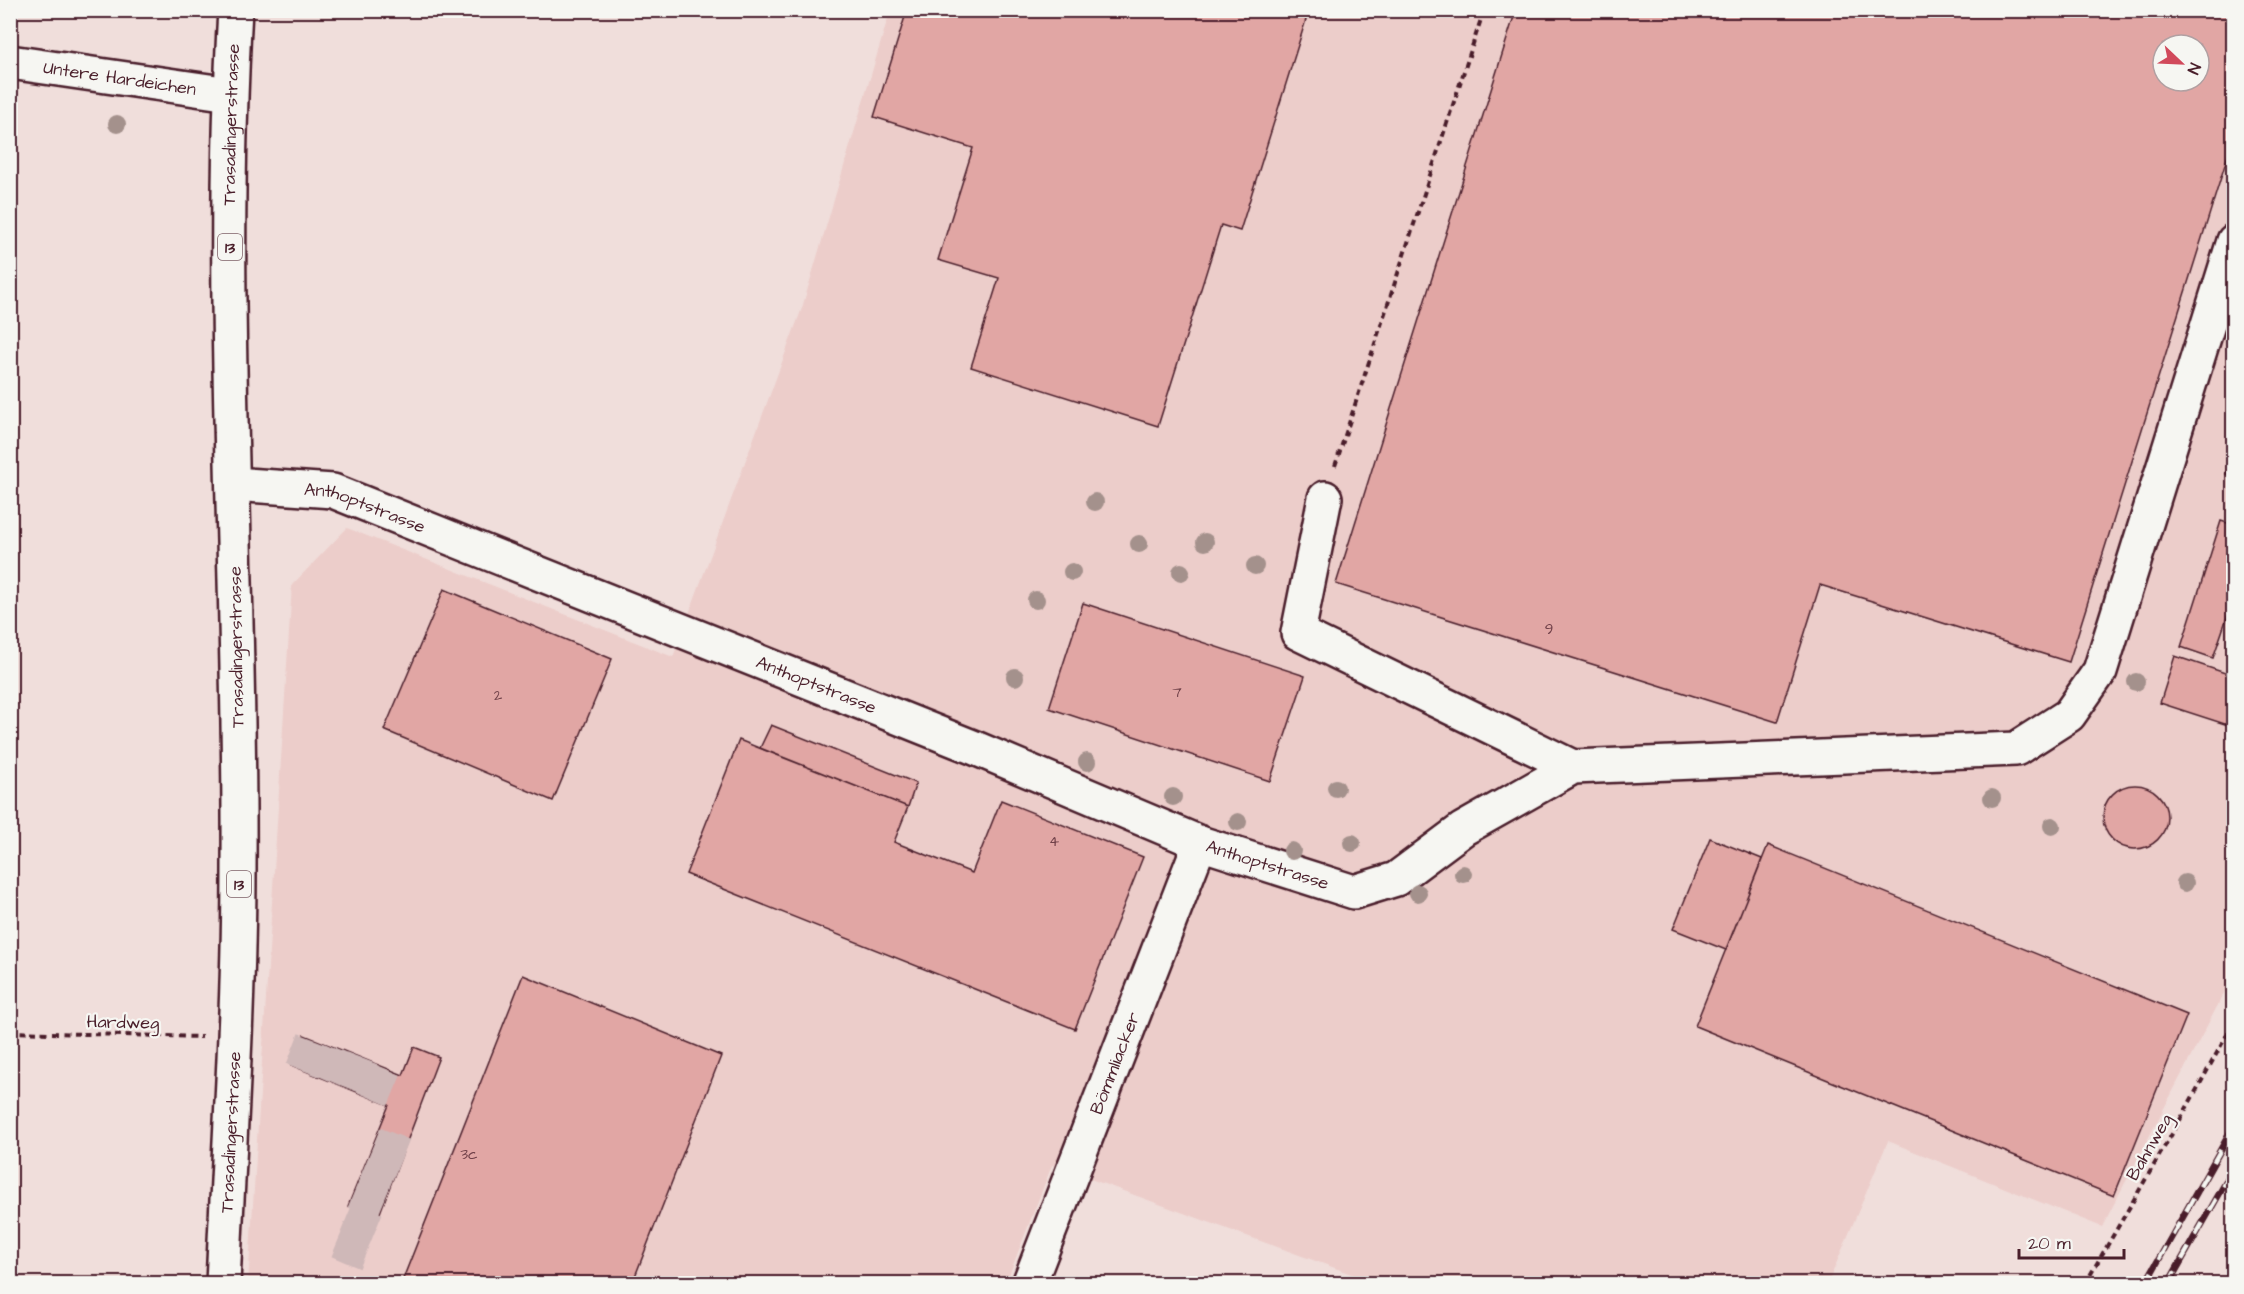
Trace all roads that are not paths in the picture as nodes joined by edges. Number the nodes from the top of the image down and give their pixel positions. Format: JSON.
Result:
{"nodes":[{"id":1,"x":236,"y":10,"type":"edge"},
{"id":2,"x":10,"y":62,"type":"edge"},
{"id":3,"x":230,"y":94,"type":"junction"},
{"id":4,"x":2234,"y":241,"type":"edge"},
{"id":5,"x":233,"y":484,"type":"junction"},
{"id":6,"x":1325,"y":498,"type":"road end"},
{"id":7,"x":1573,"y":767,"type":"junction"},
{"id":8,"x":1200,"y":843,"type":"junction"},
{"id":9,"x":223,"y":1284,"type":"edge"},
{"id":10,"x":1029,"y":1284,"type":"edge"}],
"edges":[{"from":1,"to":3,"type":"main road","name":"Trasadingerstrasse","number":"13"},
{"from":2,"to":3,"type":"main road","name":"Untere Hardeichen"},
{"from":3,"to":5,"type":"main road","name":"Trasadingerstrasse","number":"13"},
{"from":4,"to":7,"type":"main road"},
{"from":5,"to":8,"type":"main road","name":"Anthoptstrasse"},
{"from":5,"to":9,"type":"main road","name":"Trasadingerstrasse","number":"13"},
{"from":6,"to":7,"type":"main road"},
{"from":7,"to":8,"type":"main road","name":"Anthoptstrasse"},
{"from":8,"to":10,"type":"main road","name":"Bömmliacker"}]}
